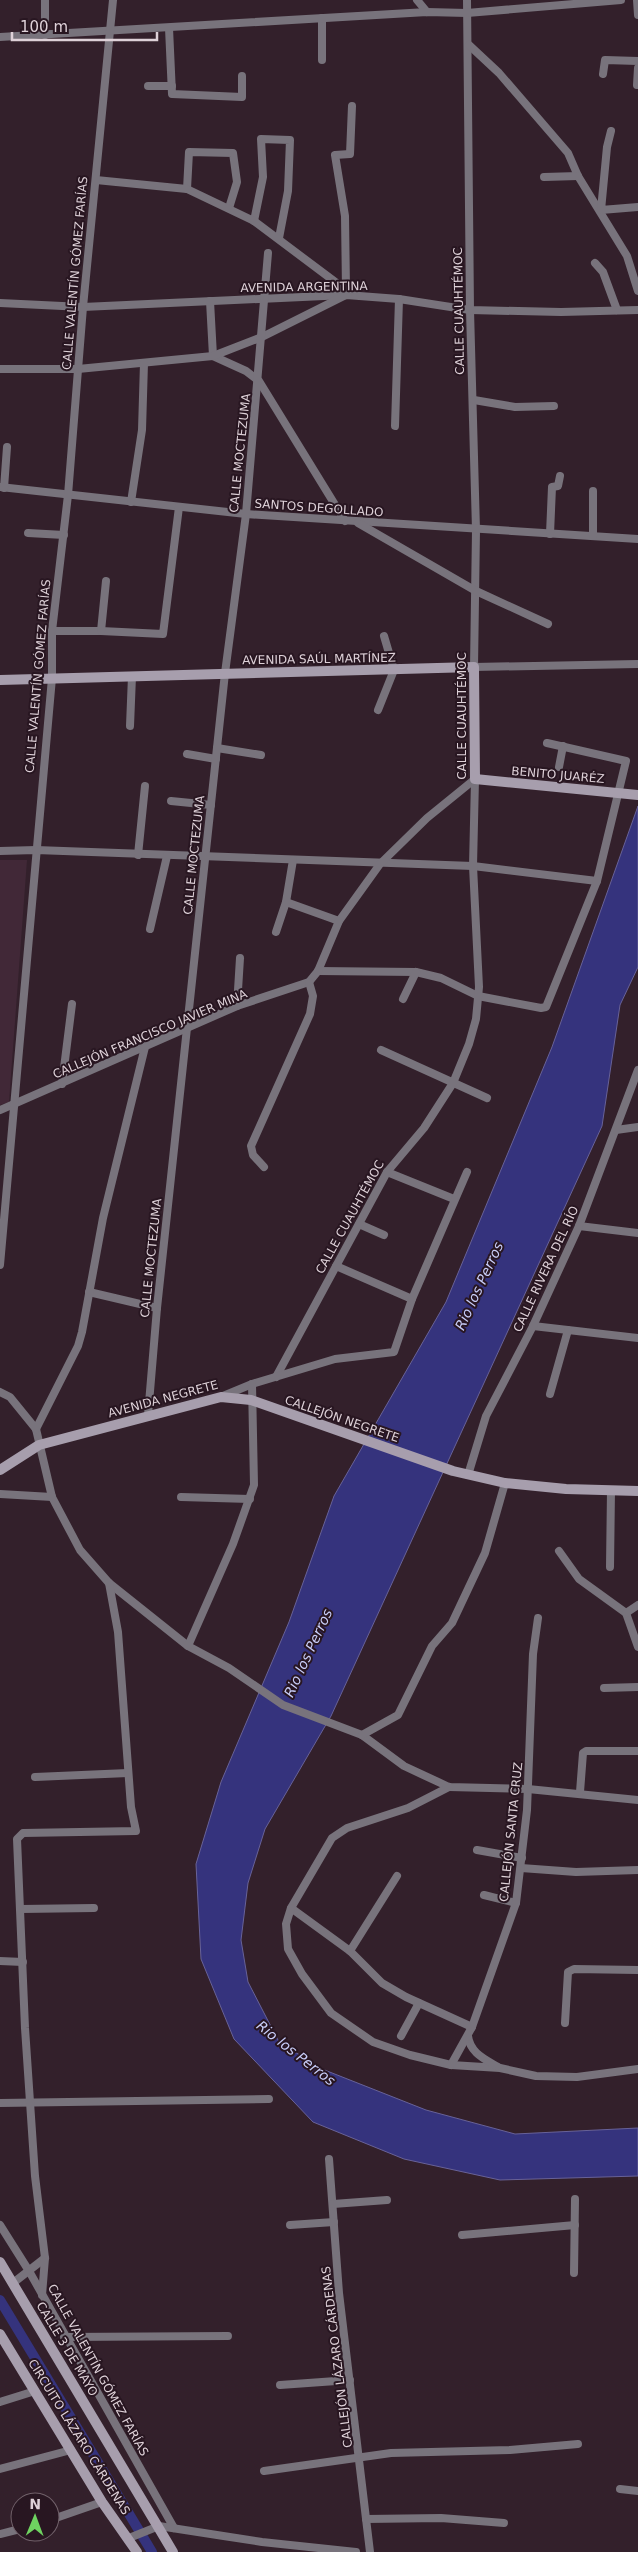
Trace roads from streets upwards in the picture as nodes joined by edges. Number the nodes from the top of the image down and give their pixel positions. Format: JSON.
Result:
{"nodes":[{"id":1,"x":44,"y":0,"type":"edge"},
{"id":2,"x":113,"y":0,"type":"edge"},
{"id":3,"x":417,"y":0,"type":"edge"},
{"id":4,"x":467,"y":0,"type":"edge"},
{"id":5,"x":621,"y":0,"type":"edge"},
{"id":6,"x":637,"y":0,"type":"edge"},
{"id":7,"x":563,"y":2,"type":"edge"},
{"id":8,"x":427,"y":12,"type":"junction"},
{"id":9,"x":467,"y":13,"type":"junction"},
{"id":10,"x":638,"y":15,"type":"edge"},
{"id":11,"x":322,"y":18,"type":"junction"},
{"id":12,"x":169,"y":28,"type":"junction"},
{"id":13,"x":110,"y":31,"type":"junction"},
{"id":14,"x":45,"y":35,"type":"junction"},
{"id":15,"x":0,"y":37,"type":"edge"},
{"id":16,"x":469,"y":45,"type":"junction"},
{"id":17,"x":322,"y":60,"type":"dead end"},
{"id":18,"x":638,"y":61,"type":"edge"},
{"id":19,"x":638,"y":68,"type":"edge"},
{"id":20,"x":603,"y":74,"type":"dead end"},
{"id":21,"x":242,"y":76,"type":"dead end"},
{"id":22,"x":638,"y":85,"type":"edge"},
{"id":23,"x":148,"y":86,"type":"dead end"},
{"id":24,"x":172,"y":86,"type":"junction"},
{"id":25,"x":352,"y":106,"type":"dead end"},
{"id":26,"x":611,"y":131,"type":"dead end"},
{"id":27,"x":578,"y":176,"type":"junction"},
{"id":28,"x":544,"y":177,"type":"dead end"},
{"id":29,"x":96,"y":180,"type":"junction"},
{"id":30,"x":187,"y":189,"type":"junction"},
{"id":31,"x":638,"y":207,"type":"edge"},
{"id":32,"x":229,"y":208,"type":"junction"},
{"id":33,"x":601,"y":210,"type":"junction"},
{"id":34,"x":254,"y":221,"type":"junction"},
{"id":35,"x":279,"y":238,"type":"junction"},
{"id":36,"x":268,"y":253,"type":"dead end"},
{"id":37,"x":595,"y":263,"type":"dead end"},
{"id":38,"x":638,"y":291,"type":"edge"},
{"id":39,"x":346,"y":293,"type":"junction"},
{"id":40,"x":266,"y":298,"type":"junction"},
{"id":41,"x":399,"y":299,"type":"junction"},
{"id":42,"x":210,"y":301,"type":"junction"},
{"id":43,"x":0,"y":303,"type":"edge"},
{"id":44,"x":83,"y":307,"type":"junction"},
{"id":45,"x":470,"y":310,"type":"junction"},
{"id":46,"x":617,"y":310,"type":"junction"},
{"id":47,"x":638,"y":310,"type":"edge"},
{"id":48,"x":262,"y":337,"type":"junction"},
{"id":49,"x":212,"y":356,"type":"junction"},
{"id":50,"x":144,"y":363,"type":"junction"},
{"id":51,"x":0,"y":369,"type":"edge"},
{"id":52,"x":78,"y":369,"type":"junction"},
{"id":53,"x":259,"y":381,"type":"junction"},
{"id":54,"x":474,"y":400,"type":"junction"},
{"id":55,"x":554,"y":406,"type":"dead end"},
{"id":56,"x":394,"y":426,"type":"dead end"},
{"id":57,"x":7,"y":447,"type":"dead end"},
{"id":58,"x":560,"y":476,"type":"dead end"},
{"id":59,"x":2,"y":488,"type":"edge"},
{"id":60,"x":593,"y":492,"type":"dead end"},
{"id":61,"x":68,"y":496,"type":"junction"},
{"id":62,"x":132,"y":502,"type":"junction"},
{"id":63,"x":179,"y":508,"type":"junction"},
{"id":64,"x":246,"y":514,"type":"junction"},
{"id":65,"x":345,"y":521,"type":"junction"},
{"id":66,"x":356,"y":522,"type":"junction"},
{"id":67,"x":476,"y":530,"type":"junction"},
{"id":68,"x":28,"y":533,"type":"dead end"},
{"id":69,"x":550,"y":534,"type":"junction"},
{"id":70,"x":64,"y":535,"type":"junction"},
{"id":71,"x":593,"y":536,"type":"junction"},
{"id":72,"x":638,"y":539,"type":"edge"},
{"id":73,"x":106,"y":582,"type":"dead end"},
{"id":74,"x":476,"y":591,"type":"junction"},
{"id":75,"x":548,"y":624,"type":"dead end"},
{"id":76,"x":100,"y":630,"type":"junction"},
{"id":77,"x":52,"y":631,"type":"junction"},
{"id":78,"x":384,"y":636,"type":"dead end"},
{"id":79,"x":638,"y":664,"type":"edge"},
{"id":80,"x":474,"y":667,"type":"junction"},
{"id":81,"x":394,"y":670,"type":"junction"},
{"id":82,"x":225,"y":673,"type":"junction"},
{"id":83,"x":132,"y":676,"type":"junction"},
{"id":84,"x":52,"y":678,"type":"junction"},
{"id":85,"x":0,"y":680,"type":"edge"},
{"id":86,"x":378,"y":710,"type":"dead end"},
{"id":87,"x":130,"y":726,"type":"dead end"},
{"id":88,"x":547,"y":742,"type":"dead end"},
{"id":89,"x":563,"y":746,"type":"junction"},
{"id":90,"x":217,"y":748,"type":"junction"},
{"id":91,"x":187,"y":754,"type":"dead end"},
{"id":92,"x":261,"y":755,"type":"dead end"},
{"id":93,"x":216,"y":759,"type":"junction"},
{"id":94,"x":559,"y":767,"type":"dead end"},
{"id":95,"x":475,"y":779,"type":"junction"},
{"id":96,"x":145,"y":786,"type":"dead end"},
{"id":97,"x":638,"y":795,"type":"edge"},
{"id":98,"x":616,"y":797,"type":"junction"},
{"id":99,"x":171,"y":801,"type":"dead end"},
{"id":100,"x":211,"y":805,"type":"junction"},
{"id":101,"x":36,"y":850,"type":"junction"},
{"id":102,"x":0,"y":851,"type":"edge"},
{"id":103,"x":138,"y":855,"type":"junction"},
{"id":104,"x":167,"y":856,"type":"junction"},
{"id":105,"x":205,"y":857,"type":"junction"},
{"id":106,"x":293,"y":860,"type":"junction"},
{"id":107,"x":380,"y":864,"type":"junction"},
{"id":108,"x":473,"y":866,"type":"junction"},
{"id":109,"x":597,"y":881,"type":"junction"},
{"id":110,"x":286,"y":902,"type":"junction"},
{"id":111,"x":339,"y":921,"type":"junction"},
{"id":112,"x":150,"y":929,"type":"dead end"},
{"id":113,"x":276,"y":932,"type":"dead end"},
{"id":114,"x":240,"y":958,"type":"dead end"},
{"id":115,"x":318,"y":971,"type":"junction"},
{"id":116,"x":416,"y":972,"type":"junction"},
{"id":117,"x":310,"y":982,"type":"junction"},
{"id":118,"x":478,"y":996,"type":"junction"},
{"id":119,"x":403,"y":999,"type":"dead end"},
{"id":120,"x":72,"y":1004,"type":"dead end"},
{"id":121,"x":238,"y":1006,"type":"junction"},
{"id":122,"x":188,"y":1027,"type":"junction"},
{"id":123,"x":144,"y":1047,"type":"junction"},
{"id":124,"x":381,"y":1050,"type":"dead end"},
{"id":125,"x":638,"y":1070,"type":"edge"},
{"id":126,"x":453,"y":1083,"type":"junction"},
{"id":127,"x":62,"y":1084,"type":"junction"},
{"id":128,"x":487,"y":1098,"type":"dead end"},
{"id":129,"x":13,"y":1105,"type":"junction"},
{"id":130,"x":0,"y":1110,"type":"edge"},
{"id":131,"x":638,"y":1128,"type":"edge"},
{"id":132,"x":616,"y":1130,"type":"junction"},
{"id":133,"x":264,"y":1167,"type":"dead end"},
{"id":134,"x":387,"y":1172,"type":"junction"},
{"id":135,"x":467,"y":1172,"type":"dead end"},
{"id":136,"x":4,"y":1183,"type":"edge"},
{"id":137,"x":454,"y":1199,"type":"junction"},
{"id":138,"x":7,"y":1201,"type":"junction"},
{"id":139,"x":0,"y":1208,"type":"edge"},
{"id":140,"x":359,"y":1224,"type":"junction"},
{"id":141,"x":579,"y":1226,"type":"junction"},
{"id":142,"x":638,"y":1233,"type":"edge"},
{"id":143,"x":384,"y":1235,"type":"dead end"},
{"id":144,"x":0,"y":1265,"type":"edge"},
{"id":145,"x":336,"y":1266,"type":"junction"},
{"id":146,"x":89,"y":1292,"type":"junction"},
{"id":147,"x":412,"y":1299,"type":"junction"},
{"id":148,"x":156,"y":1308,"type":"junction"},
{"id":149,"x":533,"y":1326,"type":"junction"},
{"id":150,"x":568,"y":1330,"type":"junction"},
{"id":151,"x":638,"y":1338,"type":"edge"},
{"id":152,"x":276,"y":1377,"type":"junction"},
{"id":153,"x":252,"y":1384,"type":"junction"},
{"id":154,"x":0,"y":1392,"type":"edge"},
{"id":155,"x":550,"y":1394,"type":"dead end"},
{"id":156,"x":221,"y":1397,"type":"junction"},
{"id":157,"x":251,"y":1400,"type":"junction"},
{"id":158,"x":148,"y":1415,"type":"junction"},
{"id":159,"x":36,"y":1429,"type":"junction"},
{"id":160,"x":39,"y":1445,"type":"junction"},
{"id":161,"x":0,"y":1470,"type":"edge"},
{"id":162,"x":468,"y":1475,"type":"junction"},
{"id":163,"x":505,"y":1483,"type":"junction"},
{"id":164,"x":611,"y":1490,"type":"junction"},
{"id":165,"x":638,"y":1491,"type":"edge"},
{"id":166,"x":0,"y":1494,"type":"edge"},
{"id":167,"x":52,"y":1497,"type":"junction"},
{"id":168,"x":180,"y":1497,"type":"dead end"},
{"id":169,"x":250,"y":1499,"type":"junction"},
{"id":170,"x":559,"y":1552,"type":"dead end"},
{"id":171,"x":610,"y":1567,"type":"dead end"},
{"id":172,"x":109,"y":1583,"type":"junction"},
{"id":173,"x":638,"y":1605,"type":"edge"},
{"id":174,"x":626,"y":1613,"type":"junction"},
{"id":175,"x":538,"y":1618,"type":"dead end"},
{"id":176,"x":188,"y":1646,"type":"junction"},
{"id":177,"x":638,"y":1647,"type":"edge"},
{"id":178,"x":604,"y":1688,"type":"dead end"},
{"id":179,"x":638,"y":1688,"type":"edge"},
{"id":180,"x":362,"y":1735,"type":"junction"},
{"id":181,"x":638,"y":1750,"type":"edge"},
{"id":182,"x":128,"y":1773,"type":"junction"},
{"id":183,"x":35,"y":1777,"type":"dead end"},
{"id":184,"x":449,"y":1787,"type":"junction"},
{"id":185,"x":528,"y":1789,"type":"junction"},
{"id":186,"x":580,"y":1792,"type":"junction"},
{"id":187,"x":638,"y":1800,"type":"edge"},
{"id":188,"x":477,"y":1850,"type":"dead end"},
{"id":189,"x":522,"y":1858,"type":"junction"},
{"id":190,"x":521,"y":1868,"type":"junction"},
{"id":191,"x":638,"y":1870,"type":"edge"},
{"id":192,"x":397,"y":1876,"type":"dead end"},
{"id":193,"x":484,"y":1895,"type":"dead end"},
{"id":194,"x":516,"y":1903,"type":"junction"},
{"id":195,"x":94,"y":1908,"type":"dead end"},
{"id":196,"x":291,"y":1908,"type":"junction"},
{"id":197,"x":21,"y":1909,"type":"junction"},
{"id":198,"x":350,"y":1951,"type":"junction"},
{"id":199,"x":0,"y":1961,"type":"edge"},
{"id":200,"x":23,"y":1962,"type":"junction"},
{"id":201,"x":638,"y":1970,"type":"edge"},
{"id":202,"x":419,"y":2003,"type":"junction"},
{"id":203,"x":566,"y":2023,"type":"dead end"},
{"id":204,"x":472,"y":2027,"type":"junction"},
{"id":205,"x":468,"y":2035,"type":"junction"},
{"id":206,"x":401,"y":2036,"type":"dead end"},
{"id":207,"x":451,"y":2065,"type":"junction"},
{"id":208,"x":500,"y":2068,"type":"junction"},
{"id":209,"x":638,"y":2069,"type":"edge"},
{"id":210,"x":269,"y":2098,"type":"dead end"},
{"id":211,"x":0,"y":2103,"type":"edge"},
{"id":212,"x":31,"y":2103,"type":"junction"},
{"id":213,"x":329,"y":2159,"type":"dead end"},
{"id":214,"x":575,"y":2199,"type":"dead end"},
{"id":215,"x":387,"y":2200,"type":"dead end"},
{"id":216,"x":333,"y":2204,"type":"junction"},
{"id":217,"x":334,"y":2222,"type":"junction"},
{"id":218,"x":290,"y":2224,"type":"dead end"},
{"id":219,"x":0,"y":2225,"type":"edge"},
{"id":220,"x":575,"y":2225,"type":"junction"},
{"id":221,"x":462,"y":2235,"type":"dead end"},
{"id":222,"x":45,"y":2258,"type":"junction"},
{"id":223,"x":0,"y":2262,"type":"edge"},
{"id":224,"x":29,"y":2271,"type":"junction"},
{"id":225,"x":574,"y":2273,"type":"dead end"},
{"id":226,"x":13,"y":2283,"type":"junction"},
{"id":227,"x":42,"y":2295,"type":"junction"},
{"id":228,"x":0,"y":2334,"type":"edge"},
{"id":229,"x":228,"y":2336,"type":"dead end"},
{"id":230,"x":64,"y":2337,"type":"junction"},
{"id":231,"x":350,"y":2380,"type":"junction"},
{"id":232,"x":280,"y":2385,"type":"dead end"},
{"id":233,"x":35,"y":2391,"type":"junction"},
{"id":234,"x":0,"y":2402,"type":"edge"},
{"id":235,"x":578,"y":2444,"type":"dead end"},
{"id":236,"x":71,"y":2450,"type":"junction"},
{"id":237,"x":360,"y":2456,"type":"junction"},
{"id":238,"x":0,"y":2469,"type":"edge"},
{"id":239,"x":264,"y":2471,"type":"dead end"},
{"id":240,"x":620,"y":2490,"type":"dead end"},
{"id":241,"x":638,"y":2491,"type":"edge"},
{"id":242,"x":102,"y":2502,"type":"junction"},
{"id":243,"x":60,"y":2517,"type":"edge"},
{"id":244,"x":366,"y":2519,"type":"junction"},
{"id":245,"x":504,"y":2523,"type":"dead end"},
{"id":246,"x":157,"y":2526,"type":"junction"},
{"id":247,"x":174,"y":2528,"type":"junction"},
{"id":248,"x":133,"y":2536,"type":"junction"},
{"id":249,"x":137,"y":2552,"type":"edge"},
{"id":250,"x":173,"y":2552,"type":"edge"},
{"id":251,"x":356,"y":2552,"type":"edge"},
{"id":252,"x":370,"y":2552,"type":"edge"}],
"edges":[{"from":1,"to":14,"type":"street"},
{"from":2,"to":13,"type":"street","name":"CALLE VALENTÍN GÓMEZ FARÍAS"},
{"from":3,"to":8,"type":"street"},
{"from":4,"to":9,"type":"street","name":"CALLE CUAUHTÉMOC"},
{"from":5,"to":7,"type":"street"},
{"from":6,"to":10,"type":"street"},
{"from":7,"to":9,"type":"street"},
{"from":8,"to":9,"type":"street"},
{"from":8,"to":11,"type":"street"},
{"from":9,"to":16,"type":"street","name":"CALLE CUAUHTÉMOC"},
{"from":11,"to":12,"type":"street"},
{"from":11,"to":17,"type":"street"},
{"from":12,"to":13,"type":"street"},
{"from":12,"to":24,"type":"street"},
{"from":13,"to":14,"type":"street"},
{"from":13,"to":29,"type":"street","name":"CALLE VALENTÍN GÓMEZ FARÍAS"},
{"from":14,"to":15,"type":"street"},
{"from":16,"to":27,"type":"street"},
{"from":16,"to":45,"type":"street","name":"CALLE CUAUHTÉMOC"},
{"from":18,"to":20,"type":"street"},
{"from":19,"to":22,"type":"street"},
{"from":21,"to":24,"type":"street"},
{"from":23,"to":24,"type":"street"},
{"from":25,"to":39,"type":"street"},
{"from":26,"to":33,"type":"street"},
{"from":27,"to":28,"type":"street"},
{"from":27,"to":33,"type":"street"},
{"from":29,"to":30,"type":"street"},
{"from":29,"to":44,"type":"street","name":"CALLE VALENTÍN GÓMEZ FARÍAS"},
{"from":30,"to":32,"type":"street"},
{"from":30,"to":32,"type":"street"},
{"from":31,"to":33,"type":"street"},
{"from":32,"to":34,"type":"street"},
{"from":33,"to":38,"type":"street"},
{"from":34,"to":35,"type":"street"},
{"from":34,"to":35,"type":"street"},
{"from":35,"to":39,"type":"street"},
{"from":36,"to":40,"type":"street","name":"CALLE MOCTEZUMA"},
{"from":37,"to":46,"type":"street"},
{"from":39,"to":40,"type":"street","name":"AVENIDA ARGENTINA"},
{"from":39,"to":41,"type":"street","name":"AVENIDA ARGENTINA"},
{"from":39,"to":48,"type":"street"},
{"from":40,"to":42,"type":"street","name":"AVENIDA ARGENTINA"},
{"from":40,"to":48,"type":"street","name":"CALLE MOCTEZUMA"},
{"from":41,"to":45,"type":"street","name":"AVENIDA ARGENTINA"},
{"from":41,"to":56,"type":"street"},
{"from":42,"to":44,"type":"street","name":"AVENIDA ARGENTINA"},
{"from":42,"to":49,"type":"street"},
{"from":43,"to":44,"type":"street","name":"AVENIDA ARGENTINA"},
{"from":44,"to":52,"type":"street","name":"CALLE VALENTÍN GÓMEZ FARÍAS"},
{"from":45,"to":46,"type":"street","name":"AVENIDA ARGENTINA"},
{"from":45,"to":54,"type":"street","name":"CALLE CUAUHTÉMOC"},
{"from":46,"to":47,"type":"street","name":"AVENIDA ARGENTINA"},
{"from":48,"to":49,"type":"street"},
{"from":48,"to":53,"type":"street","name":"CALLE MOCTEZUMA"},
{"from":49,"to":50,"type":"street"},
{"from":49,"to":53,"type":"street"},
{"from":50,"to":52,"type":"street"},
{"from":50,"to":62,"type":"street"},
{"from":51,"to":52,"type":"street"},
{"from":52,"to":61,"type":"street","name":"CALLE VALENTÍN GÓMEZ FARÍAS"},
{"from":53,"to":64,"type":"street","name":"CALLE MOCTEZUMA"},
{"from":53,"to":65,"type":"street"},
{"from":54,"to":55,"type":"street"},
{"from":54,"to":67,"type":"street","name":"CALLE CUAUHTÉMOC"},
{"from":57,"to":59,"type":"street"},
{"from":58,"to":69,"type":"street"},
{"from":59,"to":61,"type":"street","name":"SANTOS DEGOLLADO"},
{"from":60,"to":71,"type":"street"},
{"from":61,"to":62,"type":"street","name":"SANTOS DEGOLLADO"},
{"from":61,"to":70,"type":"street","name":"CALLE VALENTÍN GÓMEZ FARÍAS"},
{"from":62,"to":63,"type":"street","name":"SANTOS DEGOLLADO"},
{"from":63,"to":64,"type":"street","name":"SANTOS DEGOLLADO"},
{"from":63,"to":76,"type":"street"},
{"from":64,"to":65,"type":"street","name":"SANTOS DEGOLLADO"},
{"from":64,"to":82,"type":"street","name":"CALLE MOCTEZUMA"},
{"from":65,"to":66,"type":"street","name":"SANTOS DEGOLLADO"},
{"from":66,"to":67,"type":"street","name":"SANTOS DEGOLLADO"},
{"from":66,"to":74,"type":"street"},
{"from":67,"to":69,"type":"street","name":"SANTOS DEGOLLADO"},
{"from":67,"to":74,"type":"street","name":"CALLE CUAUHTÉMOC"},
{"from":68,"to":70,"type":"street"},
{"from":69,"to":71,"type":"street","name":"SANTOS DEGOLLADO"},
{"from":70,"to":77,"type":"street","name":"CALLE VALENTÍN GÓMEZ FARÍAS"},
{"from":71,"to":72,"type":"street","name":"SANTOS DEGOLLADO"},
{"from":73,"to":76,"type":"street"},
{"from":74,"to":75,"type":"street"},
{"from":74,"to":80,"type":"street","name":"CALLE CUAUHTÉMOC"},
{"from":76,"to":77,"type":"street"},
{"from":77,"to":84,"type":"street","name":"CALLE VALENTÍN GÓMEZ FARÍAS"},
{"from":78,"to":81,"type":"street"},
{"from":79,"to":80,"type":"street","name":"AVENIDA SAÚL MARTÍNEZ"},
{"from":80,"to":81,"type":"street","name":"AVENIDA SAÚL MARTÍNEZ"},
{"from":80,"to":95,"type":"street","name":"CALLE CUAUHTÉMOC"},
{"from":81,"to":82,"type":"street","name":"AVENIDA SAÚL MARTÍNEZ"},
{"from":81,"to":86,"type":"street"},
{"from":82,"to":83,"type":"street","name":"AVENIDA SAÚL MARTÍNEZ"},
{"from":82,"to":90,"type":"street","name":"CALLE MOCTEZUMA"},
{"from":83,"to":84,"type":"street","name":"AVENIDA SAÚL MARTÍNEZ"},
{"from":83,"to":87,"type":"street"},
{"from":84,"to":85,"type":"street","name":"AVENIDA SAÚL MARTÍNEZ"},
{"from":84,"to":101,"type":"street","name":"CALLE VALENTÍN GÓMEZ FARÍAS"},
{"from":88,"to":89,"type":"street"},
{"from":89,"to":94,"type":"street"},
{"from":89,"to":98,"type":"street"},
{"from":90,"to":92,"type":"street"},
{"from":90,"to":93,"type":"street","name":"CALLE MOCTEZUMA"},
{"from":91,"to":93,"type":"street"},
{"from":93,"to":100,"type":"street","name":"CALLE MOCTEZUMA"},
{"from":95,"to":98,"type":"street","name":"BENITO JUARÉZ"},
{"from":95,"to":107,"type":"street"},
{"from":95,"to":108,"type":"street","name":"CALLE CUAUHTÉMOC"},
{"from":96,"to":103,"type":"street"},
{"from":97,"to":98,"type":"street","name":"BENITO JUARÉZ"},
{"from":98,"to":109,"type":"street"},
{"from":99,"to":100,"type":"street"},
{"from":100,"to":105,"type":"street","name":"CALLE MOCTEZUMA"},
{"from":101,"to":102,"type":"street"},
{"from":101,"to":103,"type":"street"},
{"from":101,"to":129,"type":"street","name":"CALLE VALENTÍN GÓMEZ FARÍAS"},
{"from":103,"to":104,"type":"street"},
{"from":104,"to":105,"type":"street"},
{"from":104,"to":112,"type":"street"},
{"from":105,"to":106,"type":"street"},
{"from":105,"to":122,"type":"street","name":"CALLE MOCTEZUMA"},
{"from":106,"to":107,"type":"street"},
{"from":106,"to":110,"type":"street"},
{"from":107,"to":108,"type":"street"},
{"from":107,"to":111,"type":"street"},
{"from":108,"to":109,"type":"street"},
{"from":108,"to":118,"type":"street","name":"CALLE CUAUHTÉMOC"},
{"from":109,"to":118,"type":"street"},
{"from":110,"to":111,"type":"street"},
{"from":110,"to":113,"type":"street"},
{"from":111,"to":115,"type":"street"},
{"from":114,"to":121,"type":"street"},
{"from":115,"to":116,"type":"street"},
{"from":115,"to":117,"type":"street"},
{"from":116,"to":118,"type":"street"},
{"from":116,"to":119,"type":"street"},
{"from":117,"to":121,"type":"street","name":"CALLEJÓN FRANCISCO JAVIER MINA"},
{"from":117,"to":133,"type":"street"},
{"from":118,"to":126,"type":"street","name":"CALLE CUAUHTÉMOC"},
{"from":120,"to":127,"type":"street"},
{"from":121,"to":122,"type":"street","name":"CALLEJÓN FRANCISCO JAVIER MINA"},
{"from":122,"to":123,"type":"street","name":"CALLEJÓN FRANCISCO JAVIER MINA"},
{"from":122,"to":148,"type":"street","name":"CALLE MOCTEZUMA"},
{"from":123,"to":127,"type":"street","name":"CALLEJÓN FRANCISCO JAVIER MINA"},
{"from":123,"to":146,"type":"street"},
{"from":124,"to":126,"type":"street"},
{"from":125,"to":132,"type":"street","name":"CALLE RIVERA DEL RÍO"},
{"from":126,"to":128,"type":"street"},
{"from":126,"to":134,"type":"street","name":"CALLE CUAUHTÉMOC"},
{"from":127,"to":129,"type":"street","name":"CALLEJÓN FRANCISCO JAVIER MINA"},
{"from":129,"to":130,"type":"street","name":"CALLEJÓN FRANCISCO JAVIER MINA"},
{"from":129,"to":136,"type":"street","name":"CALLE VALENTÍN GÓMEZ FARÍAS"},
{"from":131,"to":132,"type":"street"},
{"from":132,"to":141,"type":"street","name":"CALLE RIVERA DEL RÍO"},
{"from":134,"to":137,"type":"street"},
{"from":134,"to":140,"type":"street","name":"CALLE CUAUHTÉMOC"},
{"from":135,"to":137,"type":"street"},
{"from":136,"to":138,"type":"street","name":"CALLE VALENTÍN GÓMEZ FARÍAS"},
{"from":137,"to":147,"type":"street"},
{"from":138,"to":139,"type":"street"},
{"from":138,"to":144,"type":"street","name":"CALLE VALENTÍN GÓMEZ FARÍAS"},
{"from":140,"to":143,"type":"street"},
{"from":140,"to":145,"type":"street","name":"CALLE CUAUHTÉMOC"},
{"from":141,"to":142,"type":"street"},
{"from":141,"to":149,"type":"street","name":"CALLE RIVERA DEL RÍO"},
{"from":145,"to":147,"type":"street"},
{"from":145,"to":152,"type":"street","name":"CALLE CUAUHTÉMOC"},
{"from":146,"to":148,"type":"street"},
{"from":146,"to":159,"type":"street"},
{"from":147,"to":152,"type":"street","name":"AVENIDA NEGRETE"},
{"from":148,"to":158,"type":"street","name":"CALLE MOCTEZUMA"},
{"from":149,"to":150,"type":"street"},
{"from":149,"to":162,"type":"street","name":"CALLE RIVERA DEL RÍO"},
{"from":150,"to":151,"type":"street"},
{"from":150,"to":155,"type":"street"},
{"from":152,"to":153,"type":"street","name":"AVENIDA NEGRETE"},
{"from":153,"to":156,"type":"street","name":"AVENIDA NEGRETE"},
{"from":153,"to":157,"type":"street"},
{"from":154,"to":159,"type":"street"},
{"from":156,"to":157,"type":"street","name":"CALLEJÓN NEGRETE"},
{"from":156,"to":158,"type":"street","name":"AVENIDA NEGRETE"},
{"from":157,"to":162,"type":"street","name":"CALLEJÓN NEGRETE"},
{"from":157,"to":169,"type":"street"},
{"from":158,"to":160,"type":"street","name":"AVENIDA NEGRETE"},
{"from":159,"to":160,"type":"street"},
{"from":160,"to":161,"type":"street","name":"AVENIDA NEGRETE"},
{"from":160,"to":167,"type":"street"},
{"from":162,"to":163,"type":"street","name":"CALLEJÓN NEGRETE"},
{"from":163,"to":164,"type":"street","name":"CALLEJÓN NEGRETE"},
{"from":163,"to":180,"type":"street"},
{"from":164,"to":165,"type":"street","name":"CALLEJÓN NEGRETE"},
{"from":164,"to":171,"type":"street"},
{"from":166,"to":167,"type":"street"},
{"from":167,"to":172,"type":"street"},
{"from":168,"to":169,"type":"street"},
{"from":169,"to":176,"type":"street"},
{"from":170,"to":174,"type":"street"},
{"from":172,"to":176,"type":"street"},
{"from":172,"to":182,"type":"street"},
{"from":173,"to":174,"type":"street"},
{"from":174,"to":177,"type":"street"},
{"from":175,"to":185,"type":"street","name":"CALLEJÓN SANTA CRUZ"},
{"from":176,"to":180,"type":"street"},
{"from":178,"to":179,"type":"street"},
{"from":180,"to":184,"type":"street"},
{"from":181,"to":186,"type":"street"},
{"from":182,"to":183,"type":"street"},
{"from":182,"to":197,"type":"street"},
{"from":184,"to":185,"type":"street"},
{"from":184,"to":196,"type":"street"},
{"from":185,"to":186,"type":"street"},
{"from":185,"to":189,"type":"street","name":"CALLEJÓN SANTA CRUZ"},
{"from":186,"to":187,"type":"street"},
{"from":188,"to":189,"type":"street"},
{"from":189,"to":190,"type":"street","name":"CALLEJÓN SANTA CRUZ"},
{"from":190,"to":191,"type":"street"},
{"from":190,"to":194,"type":"street","name":"CALLEJÓN SANTA CRUZ"},
{"from":192,"to":198,"type":"street"},
{"from":193,"to":194,"type":"street"},
{"from":194,"to":204,"type":"street","name":"CALLEJÓN SANTA CRUZ"},
{"from":195,"to":197,"type":"street"},
{"from":196,"to":198,"type":"street"},
{"from":196,"to":207,"type":"street"},
{"from":197,"to":200,"type":"street"},
{"from":198,"to":202,"type":"street"},
{"from":199,"to":200,"type":"street"},
{"from":200,"to":212,"type":"street"},
{"from":201,"to":203,"type":"street"},
{"from":202,"to":204,"type":"street"},
{"from":202,"to":206,"type":"street"},
{"from":204,"to":205,"type":"street","name":"CALLEJÓN SANTA CRUZ"},
{"from":205,"to":207,"type":"street","name":"CALLEJÓN SANTA CRUZ"},
{"from":205,"to":208,"type":"street"},
{"from":207,"to":208,"type":"street"},
{"from":208,"to":209,"type":"street"},
{"from":210,"to":212,"type":"street"},
{"from":211,"to":212,"type":"street"},
{"from":212,"to":222,"type":"street"},
{"from":213,"to":216,"type":"street","name":"CALLEJÓN LÁZARO CÁRDENAS"},
{"from":214,"to":220,"type":"street"},
{"from":215,"to":216,"type":"street"},
{"from":216,"to":217,"type":"street","name":"CALLEJÓN LÁZARO CÁRDENAS"},
{"from":217,"to":218,"type":"street"},
{"from":217,"to":231,"type":"street","name":"CALLEJÓN LÁZARO CÁRDENAS"},
{"from":219,"to":224,"type":"street","name":"CALLE VALENTÍN GÓMEZ FARÍAS"},
{"from":220,"to":221,"type":"street"},
{"from":220,"to":225,"type":"street"},
{"from":222,"to":224,"type":"street"},
{"from":222,"to":227,"type":"street"},
{"from":223,"to":226,"type":"street","name":"CALLE 3 DE MAYO"},
{"from":224,"to":226,"type":"street"},
{"from":224,"to":227,"type":"street","name":"CALLE VALENTÍN GÓMEZ FARÍAS"},
{"from":226,"to":246,"type":"street","name":"CALLE 3 DE MAYO"},
{"from":227,"to":230,"type":"street","name":"CALLE VALENTÍN GÓMEZ FARÍAS"},
{"from":228,"to":233,"type":"street","name":"CIRCUITO LÁZARO CÁRDENAS"},
{"from":229,"to":230,"type":"street"},
{"from":230,"to":247,"type":"street","name":"CALLE VALENTÍN GÓMEZ FARÍAS"},
{"from":231,"to":232,"type":"street"},
{"from":231,"to":237,"type":"street","name":"CALLEJÓN LÁZARO CÁRDENAS"},
{"from":233,"to":234,"type":"street"},
{"from":233,"to":236,"type":"street","name":"CIRCUITO LÁZARO CÁRDENAS"},
{"from":235,"to":237,"type":"street"},
{"from":236,"to":238,"type":"street"},
{"from":236,"to":242,"type":"street","name":"CIRCUITO LÁZARO CÁRDENAS"},
{"from":237,"to":239,"type":"street"},
{"from":237,"to":244,"type":"street","name":"CALLEJÓN LÁZARO CÁRDENAS"},
{"from":240,"to":241,"type":"street"},
{"from":242,"to":243,"type":"street"},
{"from":242,"to":248,"type":"street","name":"CIRCUITO LÁZARO CÁRDENAS"},
{"from":244,"to":245,"type":"street"},
{"from":244,"to":252,"type":"street","name":"CALLEJÓN LÁZARO CÁRDENAS"},
{"from":246,"to":247,"type":"street"},
{"from":246,"to":248,"type":"street"},
{"from":246,"to":250,"type":"street"},
{"from":247,"to":251,"type":"street"},
{"from":248,"to":249,"type":"street","name":"CIRCUITO LÁZARO CÁRDENAS"}]}
